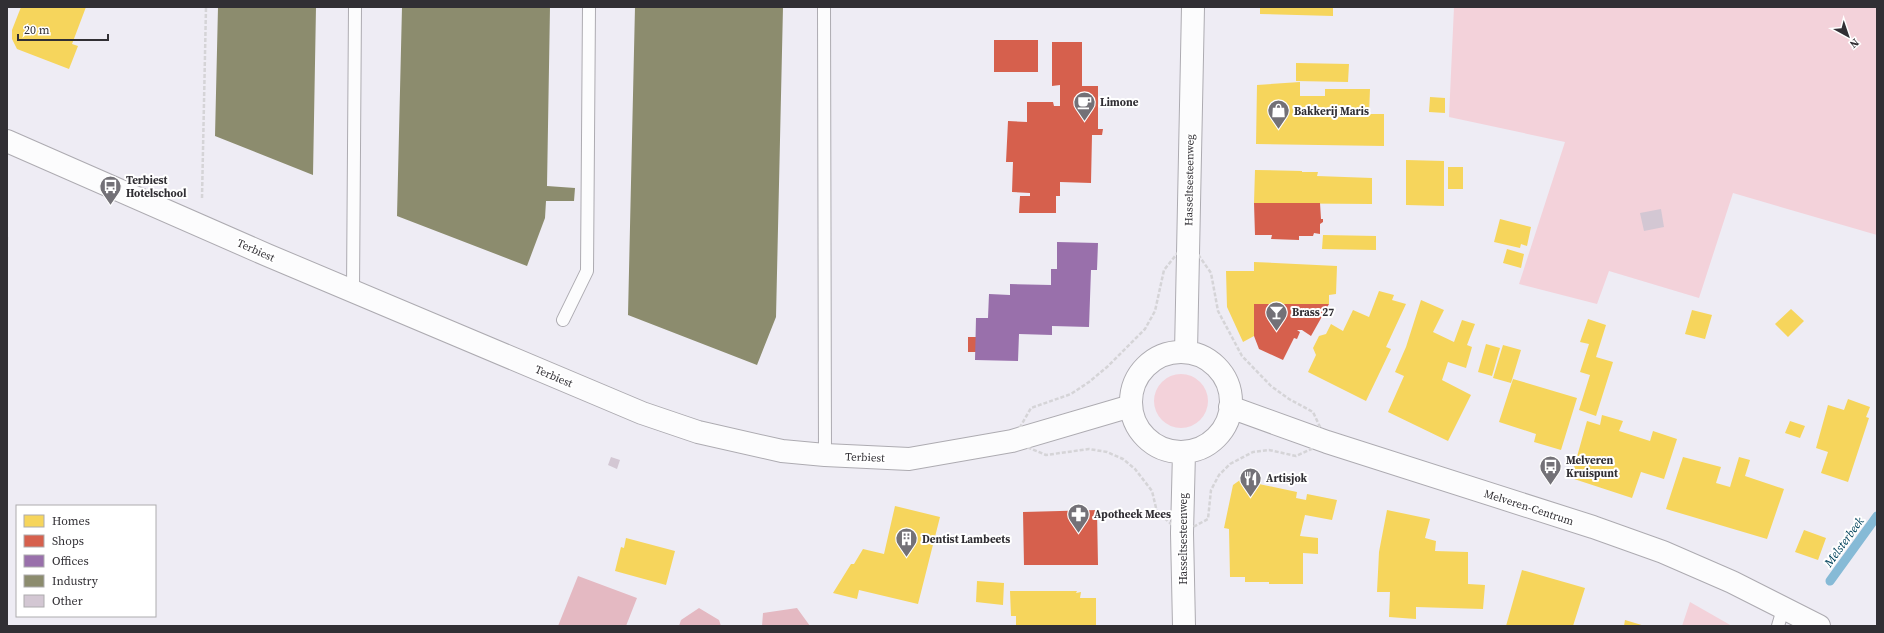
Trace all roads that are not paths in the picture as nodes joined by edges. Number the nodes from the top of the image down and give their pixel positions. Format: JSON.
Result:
{"nodes":[{"id":1,"x":355,"y":7,"type":"edge"},
{"id":2,"x":589,"y":7,"type":"edge"},
{"id":3,"x":824,"y":7,"type":"edge"},
{"id":4,"x":1193,"y":7,"type":"edge"},
{"id":5,"x":7,"y":141,"type":"edge"},
{"id":6,"x":353,"y":292,"type":"junction"},
{"id":7,"x":563,"y":320,"type":"dead end"},
{"id":8,"x":1186,"y":352,"type":"junction"},
{"id":9,"x":1131,"y":406,"type":"junction"},
{"id":10,"x":1230,"y":407,"type":"junction"},
{"id":11,"x":1184,"y":452,"type":"junction"},
{"id":12,"x":824,"y":455,"type":"junction"},
{"id":13,"x":1780,"y":618,"type":"edge"},
{"id":14,"x":1184,"y":626,"type":"edge"},
{"id":15,"x":1819,"y":626,"type":"edge"}],
"edges":[{"from":1,"to":6,"type":"lane"},
{"from":2,"to":7,"type":"lane"},
{"from":3,"to":12,"type":"lane"},
{"from":4,"to":8,"type":"main road","name":"Hasseltsesteenweg"},
{"from":5,"to":6,"type":"main road","name":"Terbiest"},
{"from":6,"to":12,"type":"main road","name":"Terbiest"},
{"from":8,"to":9,"type":"main road"},
{"from":8,"to":10,"type":"main road"},
{"from":9,"to":11,"type":"main road"},
{"from":9,"to":12,"type":"main road","name":"Terbiest"},
{"from":10,"to":11,"type":"main road"},
{"from":10,"to":13,"type":"main road","name":"Melveren-Centrum"},
{"from":11,"to":14,"type":"main road","name":"Hasseltsesteenweg"},
{"from":13,"to":15,"type":"main road","name":"Melveren-Centrum"}]}
